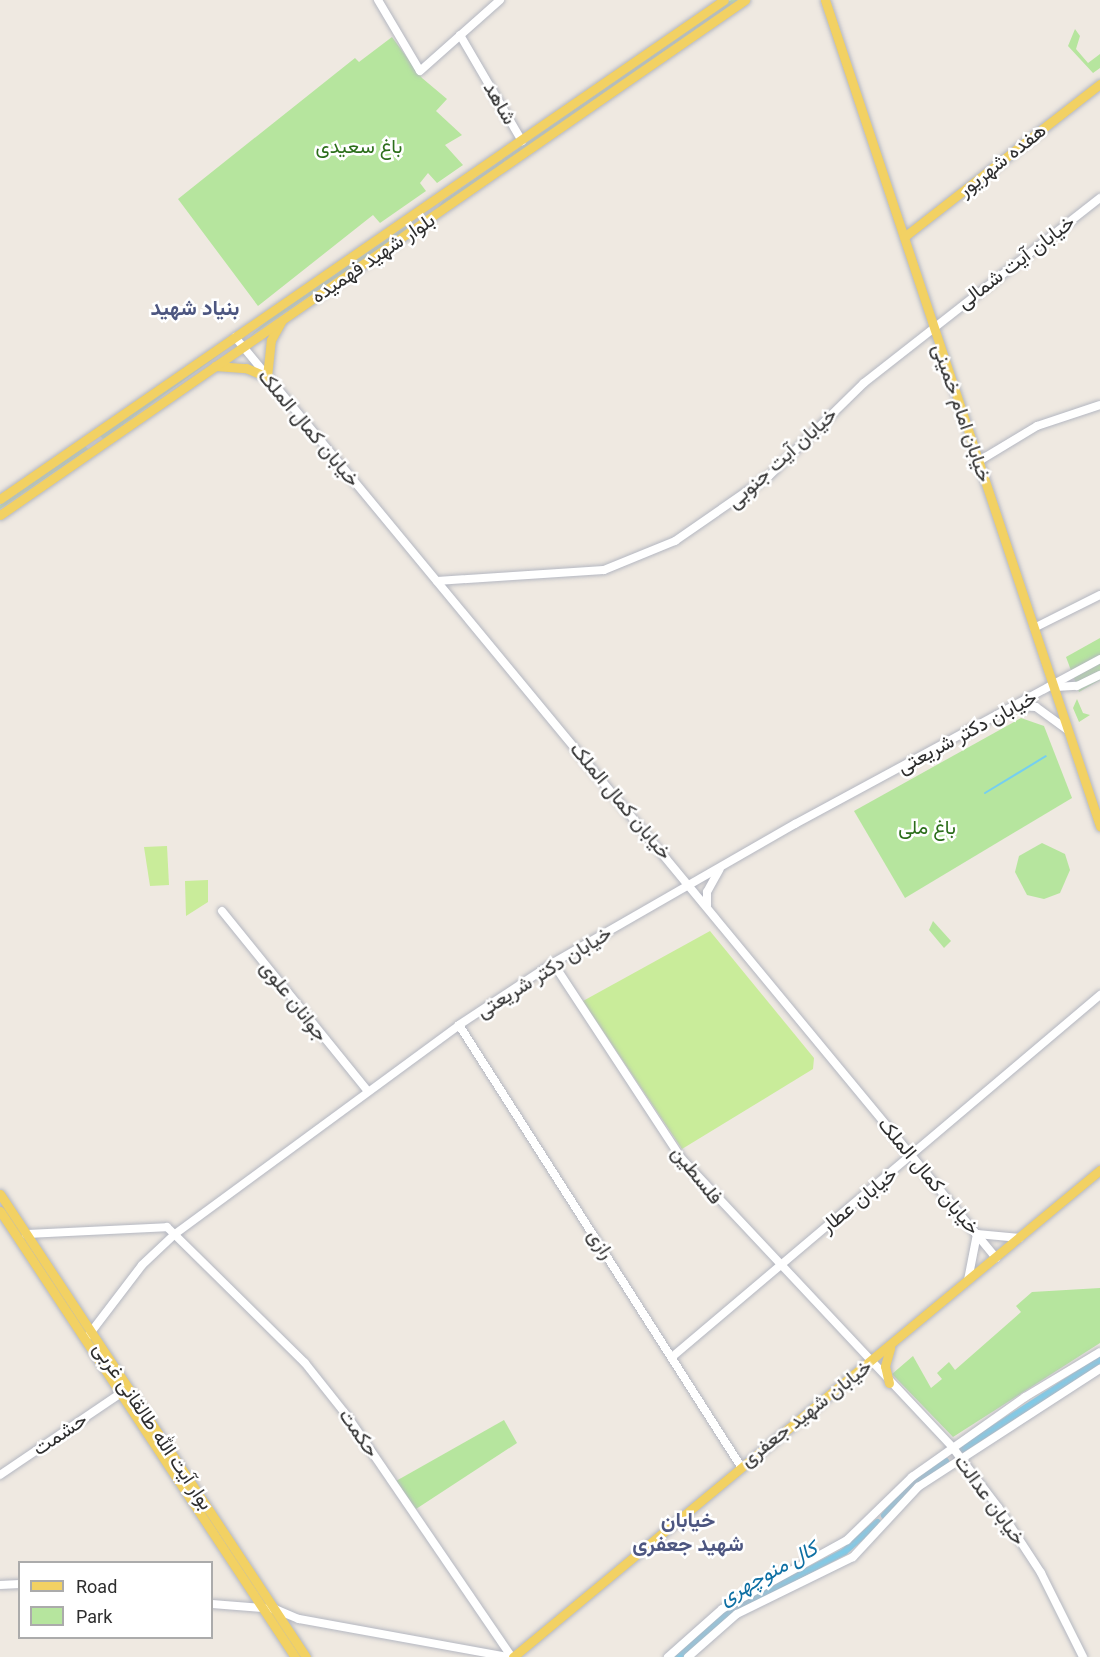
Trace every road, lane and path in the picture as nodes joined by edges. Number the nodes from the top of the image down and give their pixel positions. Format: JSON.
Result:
{"nodes":[{"id":1,"x":378,"y":0,"type":"edge"},
{"id":2,"x":500,"y":0,"type":"edge"},
{"id":3,"x":724,"y":0,"type":"edge"},
{"id":4,"x":745,"y":0,"type":"edge"},
{"id":5,"x":825,"y":0,"type":"edge"},
{"id":6,"x":460,"y":35,"type":"junction"},
{"id":7,"x":1100,"y":84,"type":"edge"},
{"id":8,"x":522,"y":141,"type":"junction"},
{"id":9,"x":1100,"y":198,"type":"edge"},
{"id":10,"x":421,"y":209,"type":"junction"},
{"id":11,"x":429,"y":220,"type":"junction"},
{"id":12,"x":904,"y":237,"type":"junction"},
{"id":13,"x":260,"y":319,"type":"junction"},
{"id":14,"x":283,"y":319,"type":"junction"},
{"id":15,"x":933,"y":327,"type":"junction"},
{"id":16,"x":235,"y":337,"type":"junction"},
{"id":17,"x":242,"y":346,"type":"junction"},
{"id":18,"x":220,"y":347,"type":"junction"},
{"id":19,"x":215,"y":366,"type":"junction"},
{"id":20,"x":267,"y":377,"type":"junction"},
{"id":21,"x":1100,"y":405,"type":"edge"},
{"id":22,"x":979,"y":461,"type":"junction"},
{"id":23,"x":0,"y":499,"type":"edge"},
{"id":24,"x":0,"y":515,"type":"edge"},
{"id":25,"x":438,"y":582,"type":"junction"},
{"id":26,"x":1100,"y":595,"type":"edge"},
{"id":27,"x":1034,"y":628,"type":"junction"},
{"id":28,"x":1100,"y":659,"type":"edge"},
{"id":29,"x":1100,"y":675,"type":"edge"},
{"id":30,"x":1054,"y":687,"type":"junction"},
{"id":31,"x":1009,"y":708,"type":"junction"},
{"id":32,"x":1069,"y":730,"type":"junction"},
{"id":33,"x":1100,"y":826,"type":"edge"},
{"id":34,"x":721,"y":867,"type":"junction"},
{"id":35,"x":691,"y":885,"type":"junction"},
{"id":36,"x":707,"y":906,"type":"junction"},
{"id":37,"x":222,"y":911,"type":"dead end"},
{"id":38,"x":553,"y":963,"type":"junction"},
{"id":39,"x":1100,"y":995,"type":"edge"},
{"id":40,"x":459,"y":1025,"type":"junction"},
{"id":41,"x":367,"y":1090,"type":"junction"},
{"id":42,"x":912,"y":1156,"type":"junction"},
{"id":43,"x":1100,"y":1170,"type":"edge"},
{"id":44,"x":0,"y":1194,"type":"edge"},
{"id":45,"x":0,"y":1211,"type":"edge"},
{"id":46,"x":26,"y":1234,"type":"junction"},
{"id":47,"x":175,"y":1234,"type":"junction"},
{"id":48,"x":977,"y":1234,"type":"junction"},
{"id":49,"x":1020,"y":1238,"type":"junction"},
{"id":50,"x":996,"y":1257,"type":"junction"},
{"id":51,"x":778,"y":1266,"type":"junction"},
{"id":52,"x":968,"y":1282,"type":"junction"},
{"id":53,"x":88,"y":1336,"type":"junction"},
{"id":54,"x":890,"y":1346,"type":"junction"},
{"id":55,"x":1100,"y":1352,"type":"edge"},
{"id":56,"x":672,"y":1357,"type":"junction"},
{"id":57,"x":870,"y":1363,"type":"junction"},
{"id":58,"x":1100,"y":1369,"type":"edge"},
{"id":59,"x":889,"y":1383,"type":"junction"},
{"id":60,"x":121,"y":1394,"type":"junction"},
{"id":61,"x":952,"y":1448,"type":"junction"},
{"id":62,"x":961,"y":1459,"type":"junction"},
{"id":63,"x":740,"y":1465,"type":"junction"},
{"id":64,"x":181,"y":1466,"type":"junction"},
{"id":65,"x":173,"y":1473,"type":"junction"},
{"id":66,"x":0,"y":1475,"type":"edge"},
{"id":67,"x":878,"y":1513,"type":"junction"},
{"id":68,"x":885,"y":1524,"type":"junction"},
{"id":69,"x":18,"y":1584,"type":"edge"},
{"id":70,"x":0,"y":1585,"type":"edge"},
{"id":71,"x":213,"y":1604,"type":"edge"},
{"id":72,"x":262,"y":1608,"type":"junction"},
{"id":73,"x":275,"y":1609,"type":"junction"},
{"id":74,"x":299,"y":1619,"type":"junction"},
{"id":75,"x":292,"y":1636,"type":"junction"},
{"id":76,"x":295,"y":1657,"type":"edge"},
{"id":77,"x":306,"y":1657,"type":"edge"},
{"id":78,"x":511,"y":1657,"type":"edge"},
{"id":79,"x":668,"y":1657,"type":"edge"},
{"id":80,"x":688,"y":1657,"type":"edge"},
{"id":81,"x":1083,"y":1657,"type":"edge"}],
"edges":[{"from":1,"to":6,"type":"street"},
{"from":2,"to":6,"type":"street"},
{"from":3,"to":8,"type":"main road","name":"بلوار شهید فهمیده"},
{"from":4,"to":11,"type":"main road","name":"بلوار شهید فهمیده"},
{"from":5,"to":12,"type":"main road","name":"خیابان امام خمینی"},
{"from":6,"to":8,"type":"street","name":"شاهد"},
{"from":7,"to":12,"type":"main road","name":"هفده شهریور"},
{"from":8,"to":10,"type":"main road","name":"بلوار شهید فهمیده"},
{"from":9,"to":15,"type":"street","name":"خیابان آیت شمالی"},
{"from":10,"to":11,"type":"main road"},
{"from":10,"to":13,"type":"main road","name":"بلوار شهید فهمیده"},
{"from":11,"to":14,"type":"main road","name":"بلوار شهید فهمیده"},
{"from":12,"to":15,"type":"main road","name":"خیابان امام خمینی"},
{"from":13,"to":16,"type":"main road","name":"بلوار شهید فهمیده"},
{"from":13,"to":18,"type":"main road"},
{"from":14,"to":17,"type":"main road","name":"بلوار شهید فهمیده"},
{"from":14,"to":20,"type":"main road"},
{"from":15,"to":22,"type":"main road","name":"خیابان امام خمینی"},
{"from":15,"to":25,"type":"street","name":"خیابان آیت جنوبی"},
{"from":16,"to":17,"type":"street","name":"خیابان کمال الملک"},
{"from":16,"to":18,"type":"main road","name":"بلوار شهید فهمیده"},
{"from":17,"to":19,"type":"main road","name":"بلوار شهید فهمیده"},
{"from":17,"to":20,"type":"street","name":"خیابان کمال الملک"},
{"from":18,"to":23,"type":"main road","name":"بلوار شهید فهمیده"},
{"from":19,"to":20,"type":"main road"},
{"from":19,"to":24,"type":"main road","name":"بلوار شهید فهمیده"},
{"from":20,"to":25,"type":"street","name":"خیابان کمال الملک"},
{"from":21,"to":22,"type":"street"},
{"from":22,"to":27,"type":"main road","name":"خیابان امام خمینی"},
{"from":25,"to":35,"type":"street","name":"خیابان کمال الملک"},
{"from":26,"to":27,"type":"street"},
{"from":27,"to":30,"type":"main road","name":"خیابان امام خمینی"},
{"from":28,"to":30,"type":"street"},
{"from":29,"to":30,"type":"street"},
{"from":30,"to":31,"type":"street","name":"خیابان دکتر شریعتی"},
{"from":30,"to":32,"type":"main road","name":"خیابان امام خمینی"},
{"from":31,"to":32,"type":"street"},
{"from":31,"to":34,"type":"street","name":"خیابان دکتر شریعتی"},
{"from":32,"to":33,"type":"main road","name":"خیابان امام خمینی"},
{"from":34,"to":35,"type":"street","name":"خیابان دکتر شریعتی"},
{"from":34,"to":36,"type":"street"},
{"from":35,"to":36,"type":"street","name":"خیابان کمال الملک"},
{"from":35,"to":38,"type":"street","name":"خیابان دکتر شریعتی"},
{"from":36,"to":42,"type":"street","name":"خیابان کمال الملک"},
{"from":37,"to":41,"type":"street","name":"جوانان علوی"},
{"from":38,"to":40,"type":"street","name":"خیابان دکتر شریعتی"},
{"from":38,"to":51,"type":"street","name":"فلسطین"},
{"from":39,"to":42,"type":"street","name":"خیابان عطار"},
{"from":40,"to":41,"type":"street","name":"خیابان دکتر شریعتی"},
{"from":40,"to":56,"type":"street","name":"رازی"},
{"from":41,"to":47,"type":"street","name":"خیابان دکتر شریعتی"},
{"from":42,"to":48,"type":"street","name":"خیابان کمال الملک"},
{"from":42,"to":51,"type":"street","name":"خیابان عطار"},
{"from":43,"to":49,"type":"main road","name":"خیابان شهید جعفری"},
{"from":44,"to":46,"type":"main road","name":"بوار آیت الله طالقانی غربی"},
{"from":45,"to":53,"type":"main road","name":"بوار آیت الله طالقانی غربی"},
{"from":46,"to":47,"type":"street"},
{"from":46,"to":53,"type":"main road","name":"بوار آیت الله طالقانی غربی"},
{"from":47,"to":53,"type":"street","name":"خیابان دکتر شریعتی"},
{"from":47,"to":78,"type":"street","name":"حکمت"},
{"from":48,"to":49,"type":"street"},
{"from":48,"to":50,"type":"street","name":"خیابان کمال الملک"},
{"from":48,"to":52,"type":"street"},
{"from":49,"to":50,"type":"main road","name":"خیابان شهید جعفری"},
{"from":50,"to":52,"type":"main road","name":"خیابان شهید جعفری"},
{"from":51,"to":56,"type":"street","name":"خیابان عطار"},
{"from":51,"to":57,"type":"street","name":"فلسطین"},
{"from":52,"to":54,"type":"main road","name":"خیابان شهید جعفری"},
{"from":53,"to":60,"type":"main road","name":"بوار آیت الله طالقانی غربی"},
{"from":53,"to":64,"type":"main road","name":"بوار آیت الله طالقانی غربی"},
{"from":54,"to":57,"type":"main road","name":"خیابان شهید جعفری"},
{"from":54,"to":59,"type":"main road"},
{"from":55,"to":61,"type":"street"},
{"from":56,"to":63,"type":"street","name":"رازی"},
{"from":57,"to":59,"type":"street","name":"خیابان عدالت"},
{"from":57,"to":63,"type":"main road","name":"خیابان شهید جعفری"},
{"from":58,"to":62,"type":"street"},
{"from":59,"to":61,"type":"street","name":"خیابان عدالت"},
{"from":60,"to":65,"type":"main road","name":"بوار آیت الله طالقانی غربی"},
{"from":60,"to":66,"type":"street","name":"حشمت"},
{"from":61,"to":62,"type":"street","name":"خیابان عدالت"},
{"from":61,"to":67,"type":"street"},
{"from":62,"to":68,"type":"street"},
{"from":62,"to":81,"type":"street","name":"خیابان عدالت"},
{"from":63,"to":78,"type":"main road","name":"خیابان شهید جعفری"},
{"from":64,"to":65,"type":"main road"},
{"from":64,"to":73,"type":"main road","name":"بوار آیت الله طالقانی غربی"},
{"from":65,"to":72,"type":"main road","name":"بوار آیت الله طالقانی غربی"},
{"from":67,"to":68,"type":"street"},
{"from":67,"to":79,"type":"street"},
{"from":68,"to":80,"type":"street"},
{"from":69,"to":70,"type":"street"},
{"from":71,"to":72,"type":"street"},
{"from":72,"to":73,"type":"street"},
{"from":72,"to":76,"type":"main road","name":"بوار آیت الله طالقانی غربی"},
{"from":73,"to":74,"type":"street"},
{"from":73,"to":75,"type":"main road","name":"بوار آیت الله طالقانی غربی"},
{"from":74,"to":75,"type":"street"},
{"from":74,"to":78,"type":"street"},
{"from":75,"to":77,"type":"main road","name":"بوار آیت الله طالقانی غربی"}]}
